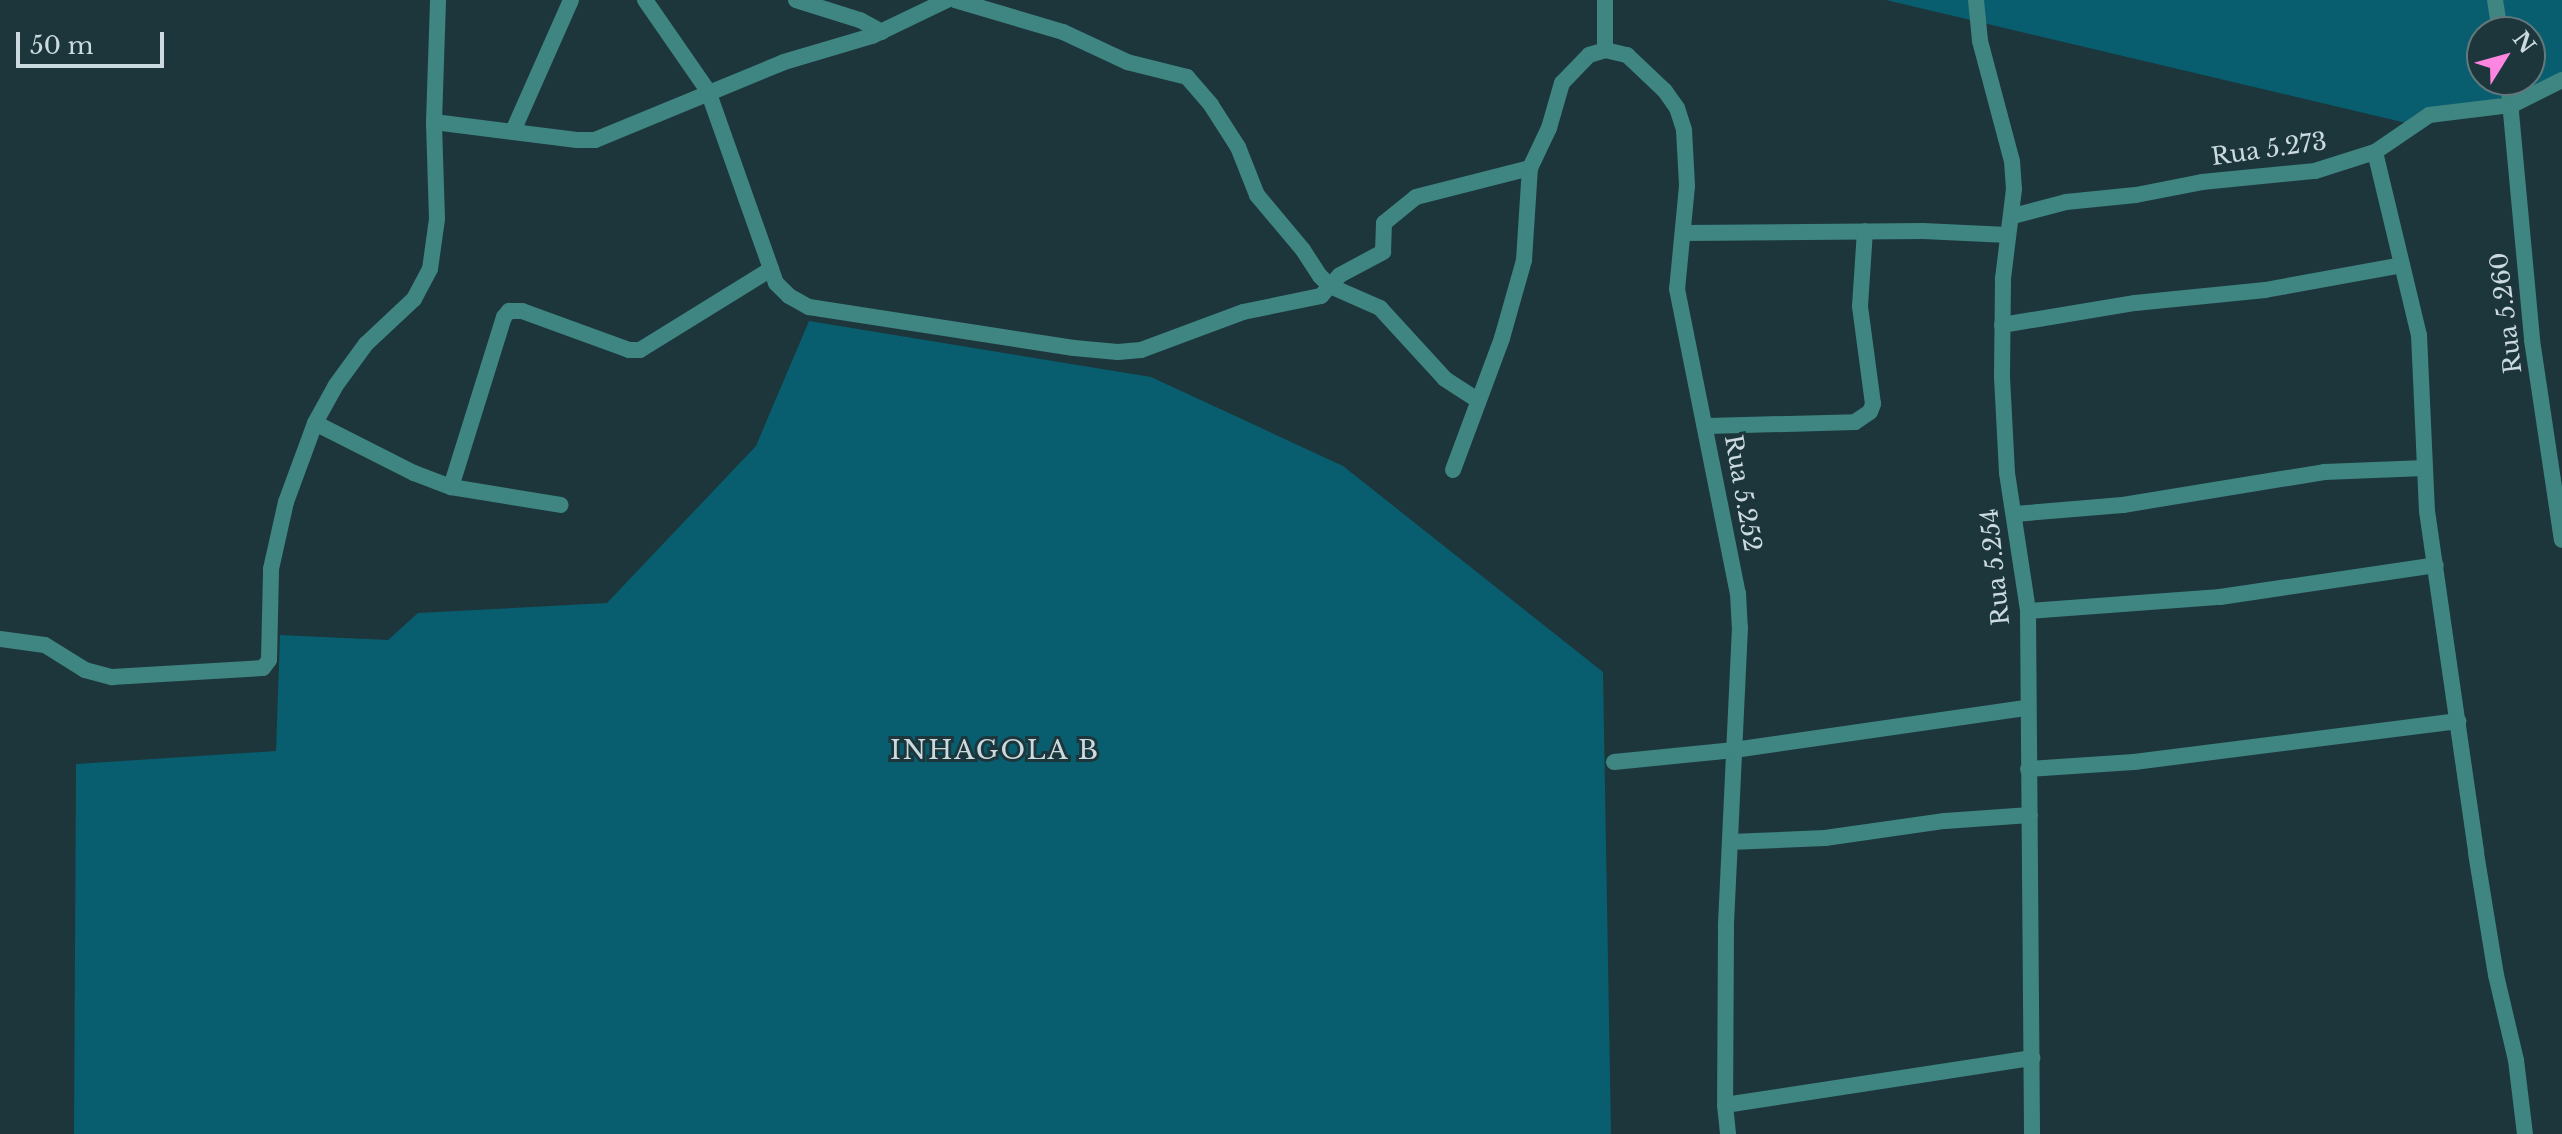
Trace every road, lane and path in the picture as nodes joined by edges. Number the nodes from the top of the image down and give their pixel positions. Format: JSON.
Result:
{"nodes":[{"id":1,"x":438,"y":0,"type":"edge"},
{"id":2,"x":571,"y":0,"type":"edge"},
{"id":3,"x":645,"y":0,"type":"edge"},
{"id":4,"x":796,"y":0,"type":"edge"},
{"id":5,"x":947,"y":0,"type":"edge"},
{"id":6,"x":955,"y":0,"type":"edge"},
{"id":7,"x":1605,"y":0,"type":"edge"},
{"id":8,"x":1976,"y":0,"type":"edge"},
{"id":9,"x":882,"y":32,"type":"junction"},
{"id":10,"x":1605,"y":50,"type":"junction"},
{"id":11,"x":2562,"y":80,"type":"edge"},
{"id":12,"x":708,"y":91,"type":"junction"},
{"id":13,"x":2511,"y":96,"type":"edge"},
{"id":14,"x":2512,"y":105,"type":"junction"},
{"id":15,"x":434,"y":122,"type":"junction"},
{"id":16,"x":513,"y":131,"type":"junction"},
{"id":17,"x":2375,"y":152,"type":"junction"},
{"id":18,"x":1530,"y":168,"type":"junction"},
{"id":19,"x":2013,"y":216,"type":"junction"},
{"id":20,"x":1865,"y":231,"type":"junction"},
{"id":21,"x":1684,"y":233,"type":"junction"},
{"id":22,"x":2008,"y":235,"type":"junction"},
{"id":23,"x":2402,"y":265,"type":"junction"},
{"id":24,"x":771,"y":269,"type":"junction"},
{"id":25,"x":1330,"y":286,"type":"junction"},
{"id":26,"x":2002,"y":325,"type":"junction"},
{"id":27,"x":1479,"y":401,"type":"junction"},
{"id":28,"x":315,"y":423,"type":"junction"},
{"id":29,"x":1707,"y":426,"type":"junction"},
{"id":30,"x":2425,"y":468,"type":"junction"},
{"id":31,"x":1453,"y":470,"type":"dead end"},
{"id":32,"x":451,"y":487,"type":"junction"},
{"id":33,"x":561,"y":505,"type":"dead end"},
{"id":34,"x":2560,"y":510,"type":"edge"},
{"id":35,"x":2015,"y":514,"type":"junction"},
{"id":36,"x":2562,"y":540,"type":"edge"},
{"id":37,"x":2436,"y":565,"type":"junction"},
{"id":38,"x":2028,"y":611,"type":"junction"},
{"id":39,"x":0,"y":639,"type":"edge"},
{"id":40,"x":2027,"y":708,"type":"junction"},
{"id":41,"x":2458,"y":721,"type":"junction"},
{"id":42,"x":1734,"y":750,"type":"junction"},
{"id":43,"x":1614,"y":762,"type":"dead end"},
{"id":44,"x":2028,"y":769,"type":"junction"},
{"id":45,"x":2030,"y":815,"type":"junction"},
{"id":46,"x":1730,"y":842,"type":"junction"},
{"id":47,"x":2032,"y":1058,"type":"junction"},
{"id":48,"x":1725,"y":1105,"type":"junction"},
{"id":49,"x":1728,"y":1134,"type":"edge"},
{"id":50,"x":2032,"y":1134,"type":"edge"},
{"id":51,"x":2525,"y":1134,"type":"edge"}],
"edges":[{"from":1,"to":15,"type":"street"},
{"from":2,"to":16,"type":"street"},
{"from":3,"to":12,"type":"street"},
{"from":4,"to":9,"type":"street"},
{"from":5,"to":9,"type":"street"},
{"from":6,"to":25,"type":"street"},
{"from":7,"to":10,"type":"street"},
{"from":8,"to":19,"type":"street","name":"Rua 5.254"},
{"from":9,"to":12,"type":"street"},
{"from":10,"to":18,"type":"street"},
{"from":10,"to":21,"type":"street","name":"Rua 5.252"},
{"from":11,"to":14,"type":"street","name":"Rua 5.273"},
{"from":12,"to":16,"type":"street"},
{"from":12,"to":24,"type":"street"},
{"from":13,"to":14,"type":"street","name":"Rua 5.260"},
{"from":14,"to":17,"type":"street","name":"Rua 5.273"},
{"from":14,"to":34,"type":"street","name":"Rua 5.260"},
{"from":15,"to":16,"type":"street"},
{"from":15,"to":28,"type":"street"},
{"from":17,"to":19,"type":"street","name":"Rua 5.273"},
{"from":17,"to":23,"type":"street"},
{"from":18,"to":25,"type":"street"},
{"from":18,"to":27,"type":"street"},
{"from":19,"to":22,"type":"street","name":"Rua 5.254"},
{"from":20,"to":21,"type":"street"},
{"from":20,"to":22,"type":"street"},
{"from":20,"to":29,"type":"street"},
{"from":21,"to":29,"type":"street","name":"Rua 5.252"},
{"from":22,"to":26,"type":"street","name":"Rua 5.254"},
{"from":23,"to":26,"type":"street"},
{"from":23,"to":30,"type":"street"},
{"from":24,"to":25,"type":"street"},
{"from":24,"to":32,"type":"street"},
{"from":25,"to":27,"type":"street"},
{"from":26,"to":35,"type":"street","name":"Rua 5.254"},
{"from":27,"to":31,"type":"street"},
{"from":28,"to":32,"type":"street"},
{"from":28,"to":39,"type":"street"},
{"from":29,"to":42,"type":"street","name":"Rua 5.252"},
{"from":30,"to":35,"type":"street"},
{"from":30,"to":37,"type":"street"},
{"from":32,"to":33,"type":"street"},
{"from":34,"to":36,"type":"street","name":"Rua 5.260"},
{"from":35,"to":38,"type":"street","name":"Rua 5.254"},
{"from":37,"to":38,"type":"street"},
{"from":37,"to":41,"type":"street"},
{"from":38,"to":40,"type":"street","name":"Rua 5.254"},
{"from":40,"to":42,"type":"street"},
{"from":40,"to":44,"type":"street","name":"Rua 5.254"},
{"from":41,"to":44,"type":"street"},
{"from":41,"to":51,"type":"street"},
{"from":42,"to":43,"type":"street"},
{"from":42,"to":46,"type":"street","name":"Rua 5.252"},
{"from":44,"to":45,"type":"street","name":"Rua 5.254"},
{"from":45,"to":46,"type":"street"},
{"from":45,"to":47,"type":"street","name":"Rua 5.254"},
{"from":46,"to":48,"type":"street","name":"Rua 5.252"},
{"from":47,"to":48,"type":"street"},
{"from":47,"to":50,"type":"street","name":"Rua 5.254"},
{"from":48,"to":49,"type":"street","name":"Rua 5.252"}]}
